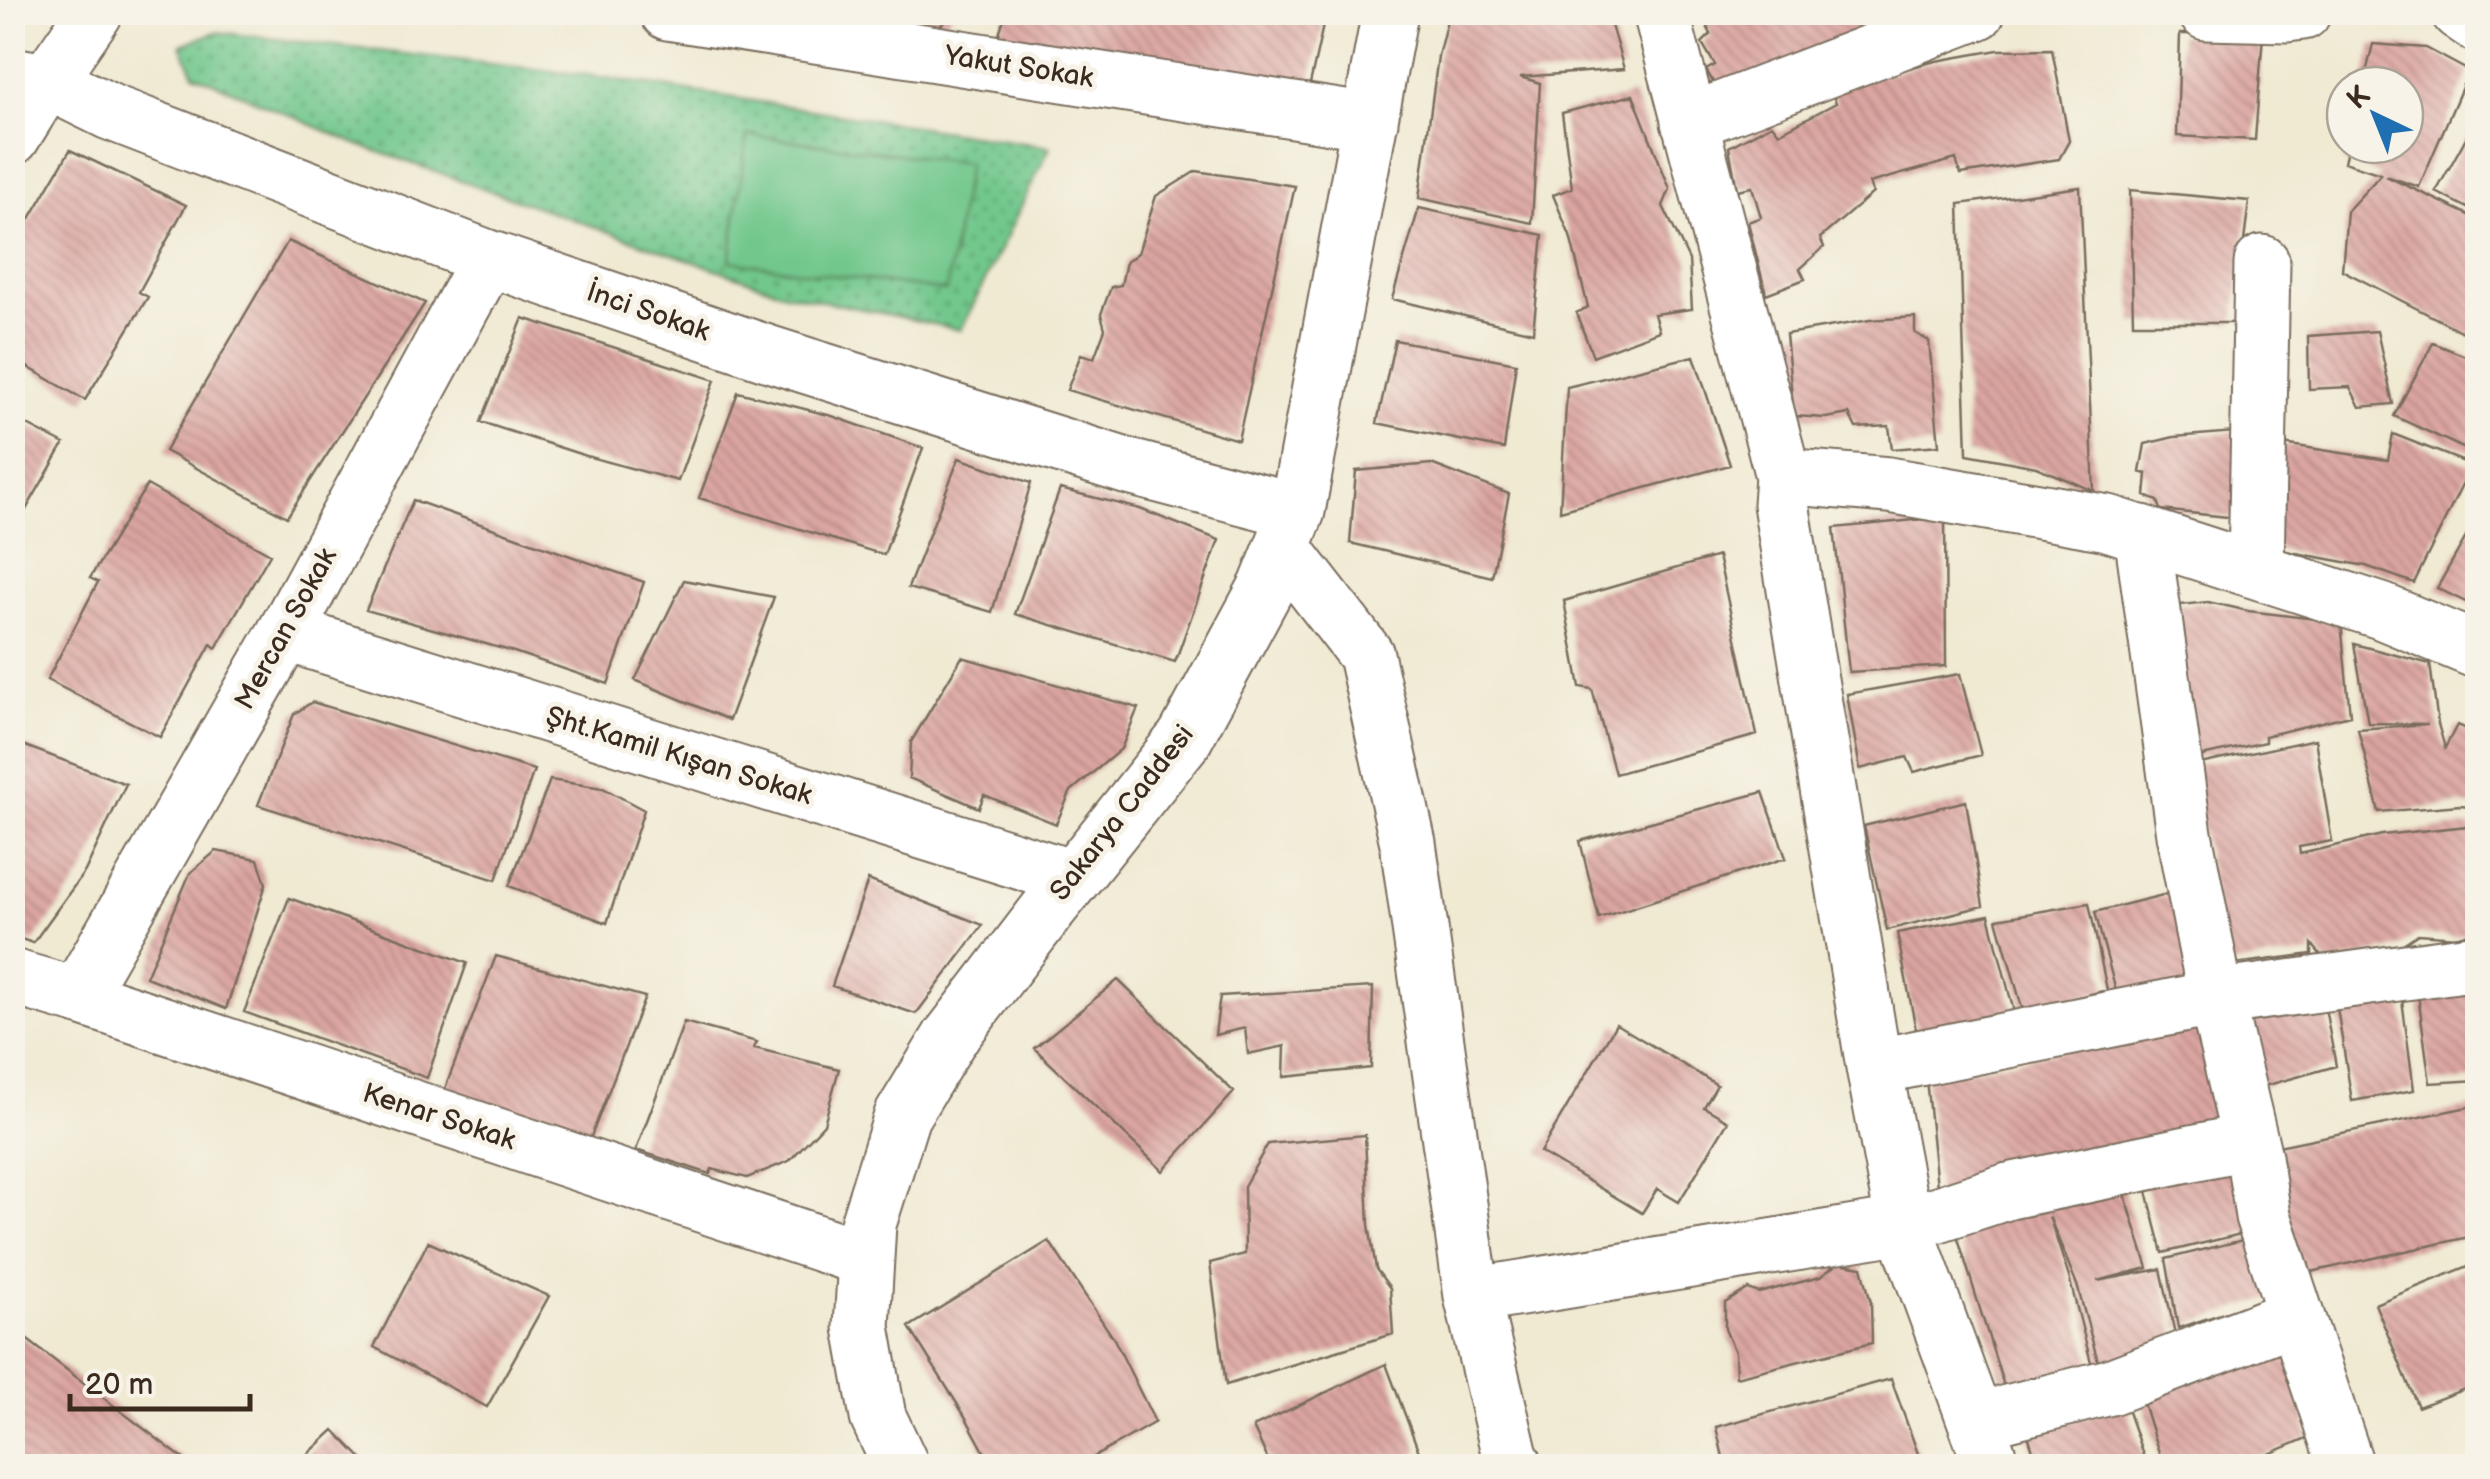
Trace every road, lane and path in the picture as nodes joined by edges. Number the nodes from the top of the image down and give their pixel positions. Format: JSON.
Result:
{"nodes":[{"id":1,"x":96,"y":12,"type":"edge"},
{"id":2,"x":668,"y":12,"type":"edge"},
{"id":3,"x":1390,"y":12,"type":"edge"},
{"id":4,"x":1662,"y":12,"type":"edge"},
{"id":5,"x":1976,"y":12,"type":"edge"},
{"id":6,"x":2206,"y":12,"type":"edge"},
{"id":7,"x":2303,"y":12,"type":"edge"},
{"id":8,"x":2460,"y":12,"type":"edge"},
{"id":9,"x":741,"y":18,"type":"edge"},
{"id":10,"x":2478,"y":25,"type":"edge"},
{"id":11,"x":30,"y":78,"type":"edge"},
{"id":12,"x":1370,"y":122,"type":"junction"},
{"id":13,"x":1689,"y":122,"type":"junction"},
{"id":14,"x":12,"y":138,"type":"edge"},
{"id":15,"x":485,"y":257,"type":"junction"},
{"id":16,"x":2262,"y":262,"type":"dead end"},
{"id":17,"x":1783,"y":476,"type":"junction"},
{"id":18,"x":1290,"y":530,"type":"junction"},
{"id":19,"x":2142,"y":532,"type":"junction"},
{"id":20,"x":2256,"y":570,"type":"junction"},
{"id":21,"x":285,"y":633,"type":"junction"},
{"id":22,"x":2478,"y":651,"type":"edge"},
{"id":23,"x":1073,"y":878,"type":"junction"},
{"id":24,"x":2478,"y":962,"type":"edge"},
{"id":25,"x":12,"y":977,"type":"edge"},
{"id":26,"x":77,"y":996,"type":"junction"},
{"id":27,"x":2216,"y":998,"type":"junction"},
{"id":28,"x":1874,"y":1067,"type":"junction"},
{"id":29,"x":2250,"y":1141,"type":"junction"},
{"id":30,"x":1904,"y":1225,"type":"junction"},
{"id":31,"x":866,"y":1258,"type":"junction"},
{"id":32,"x":1472,"y":1296,"type":"junction"},
{"id":33,"x":2296,"y":1316,"type":"junction"},
{"id":34,"x":1984,"y":1444,"type":"edge"},
{"id":35,"x":901,"y":1466,"type":"edge"},
{"id":36,"x":1514,"y":1466,"type":"edge"},
{"id":37,"x":2346,"y":1466,"type":"edge"}],
"edges":[{"from":1,"to":11,"type":"street"},
{"from":2,"to":9,"type":"street","name":"Yakut Sokak"},
{"from":3,"to":12,"type":"street","name":"Sakarya Caddesi"},
{"from":4,"to":13,"type":"street"},
{"from":5,"to":13,"type":"street"},
{"from":6,"to":7,"type":"street"},
{"from":8,"to":10,"type":"street"},
{"from":9,"to":12,"type":"street","name":"Yakut Sokak"},
{"from":11,"to":14,"type":"street"},
{"from":11,"to":15,"type":"street","name":"İnci Sokak"},
{"from":12,"to":18,"type":"street","name":"Sakarya Caddesi"},
{"from":13,"to":17,"type":"street"},
{"from":15,"to":18,"type":"street","name":"İnci Sokak"},
{"from":15,"to":21,"type":"street","name":"Mercan Sokak"},
{"from":16,"to":20,"type":"street"},
{"from":17,"to":19,"type":"street"},
{"from":17,"to":28,"type":"street"},
{"from":18,"to":23,"type":"street","name":"Sakarya Caddesi"},
{"from":18,"to":32,"type":"street"},
{"from":19,"to":20,"type":"street"},
{"from":19,"to":27,"type":"street"},
{"from":20,"to":22,"type":"street"},
{"from":21,"to":23,"type":"street","name":"Şht.Kamil Kışan Sokak"},
{"from":21,"to":26,"type":"street","name":"Mercan Sokak"},
{"from":23,"to":31,"type":"street","name":"Sakarya Caddesi"},
{"from":24,"to":27,"type":"street"},
{"from":25,"to":26,"type":"street","name":"Kenar Sokak"},
{"from":26,"to":31,"type":"street","name":"Kenar Sokak"},
{"from":27,"to":28,"type":"street"},
{"from":27,"to":29,"type":"street"},
{"from":28,"to":30,"type":"street"},
{"from":29,"to":30,"type":"street"},
{"from":29,"to":33,"type":"street"},
{"from":30,"to":32,"type":"street"},
{"from":30,"to":34,"type":"street"},
{"from":31,"to":35,"type":"street","name":"Sakarya Caddesi"},
{"from":32,"to":36,"type":"street"},
{"from":33,"to":34,"type":"street"},
{"from":33,"to":37,"type":"street"}]}
